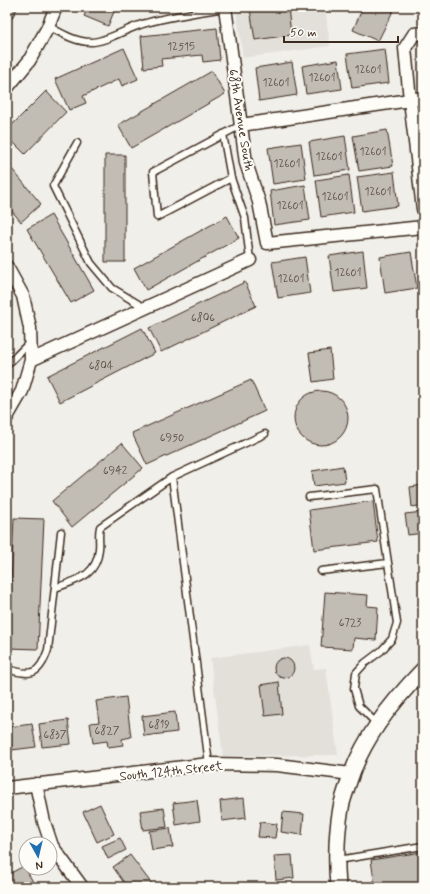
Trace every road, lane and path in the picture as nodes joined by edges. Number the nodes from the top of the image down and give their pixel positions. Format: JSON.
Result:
{"nodes":[{"id":1,"x":56,"y":7,"type":"edge"},
{"id":2,"x":225,"y":8,"type":"edge"},
{"id":3,"x":48,"y":26,"type":"junction"},
{"id":4,"x":423,"y":33,"type":"edge"},
{"id":5,"x":7,"y":88,"type":"edge"},
{"id":6,"x":423,"y":98,"type":"edge"},
{"id":7,"x":410,"y":100,"type":"junction"},
{"id":8,"x":241,"y":125,"type":"junction"},
{"id":9,"x":223,"y":134,"type":"junction"},
{"id":10,"x":77,"y":143,"type":"dead end"},
{"id":11,"x":231,"y":178,"type":"junction"},
{"id":12,"x":423,"y":209,"type":"edge"},
{"id":13,"x":423,"y":227,"type":"edge"},
{"id":14,"x":250,"y":260,"type":"joint"},
{"id":15,"x":7,"y":267,"type":"edge"},
{"id":16,"x":145,"y":308,"type":"junction"},
{"id":17,"x":30,"y":342,"type":"junction"},
{"id":18,"x":31,"y":360,"type":"junction"},
{"id":19,"x":7,"y":365,"type":"edge"},
{"id":20,"x":7,"y":418,"type":"edge"},
{"id":21,"x":264,"y":434,"type":"dead end"},
{"id":22,"x":172,"y":477,"type":"junction"},
{"id":23,"x":309,"y":497,"type":"dead end"},
{"id":24,"x":61,"y":532,"type":"dead end"},
{"id":25,"x":388,"y":563,"type":"junction"},
{"id":26,"x":321,"y":571,"type":"dead end"},
{"id":27,"x":55,"y":588,"type":"junction"},
{"id":28,"x":7,"y":669,"type":"edge"},
{"id":29,"x":423,"y":670,"type":"edge"},
{"id":30,"x":377,"y":724,"type":"junction"},
{"id":31,"x":209,"y":764,"type":"junction"},
{"id":32,"x":351,"y":774,"type":"junction"},
{"id":33,"x":36,"y":784,"type":"junction"},
{"id":34,"x":7,"y":788,"type":"edge"},
{"id":35,"x":423,"y":846,"type":"edge"},
{"id":36,"x":336,"y":860,"type":"junction"},
{"id":37,"x":82,"y":887,"type":"edge"},
{"id":38,"x":338,"y":887,"type":"edge"}],
"edges":[{"from":1,"to":3,"type":"street"},
{"from":2,"to":3,"type":"lane"},
{"from":2,"to":8,"type":"street","name":"68th Avenue South"},
{"from":3,"to":5,"type":"street"},
{"from":4,"to":7,"type":"street"},
{"from":6,"to":7,"type":"street"},
{"from":7,"to":8,"type":"street"},
{"from":7,"to":12,"type":"street"},
{"from":8,"to":9,"type":"lane"},
{"from":8,"to":13,"type":"street","name":"68th Avenue South"},
{"from":9,"to":11,"type":"lane"},
{"from":9,"to":11,"type":"lane"},
{"from":10,"to":16,"type":"lane"},
{"from":11,"to":14,"type":"lane"},
{"from":14,"to":16,"type":"street"},
{"from":15,"to":17,"type":"street"},
{"from":16,"to":18,"type":"street"},
{"from":17,"to":18,"type":"street"},
{"from":17,"to":19,"type":"lane"},
{"from":18,"to":20,"type":"street"},
{"from":21,"to":22,"type":"lane"},
{"from":22,"to":27,"type":"lane"},
{"from":22,"to":31,"type":"lane"},
{"from":23,"to":25,"type":"lane"},
{"from":24,"to":27,"type":"lane"},
{"from":25,"to":26,"type":"lane"},
{"from":25,"to":30,"type":"lane"},
{"from":27,"to":28,"type":"lane"},
{"from":29,"to":30,"type":"street"},
{"from":30,"to":32,"type":"street"},
{"from":31,"to":32,"type":"street","name":"South 124th Street"},
{"from":31,"to":33,"type":"street","name":"South 124th Street"},
{"from":32,"to":36,"type":"street"},
{"from":33,"to":34,"type":"street","name":"South 124th Street"},
{"from":33,"to":37,"type":"street"},
{"from":35,"to":36,"type":"lane"},
{"from":36,"to":38,"type":"street"}]}
